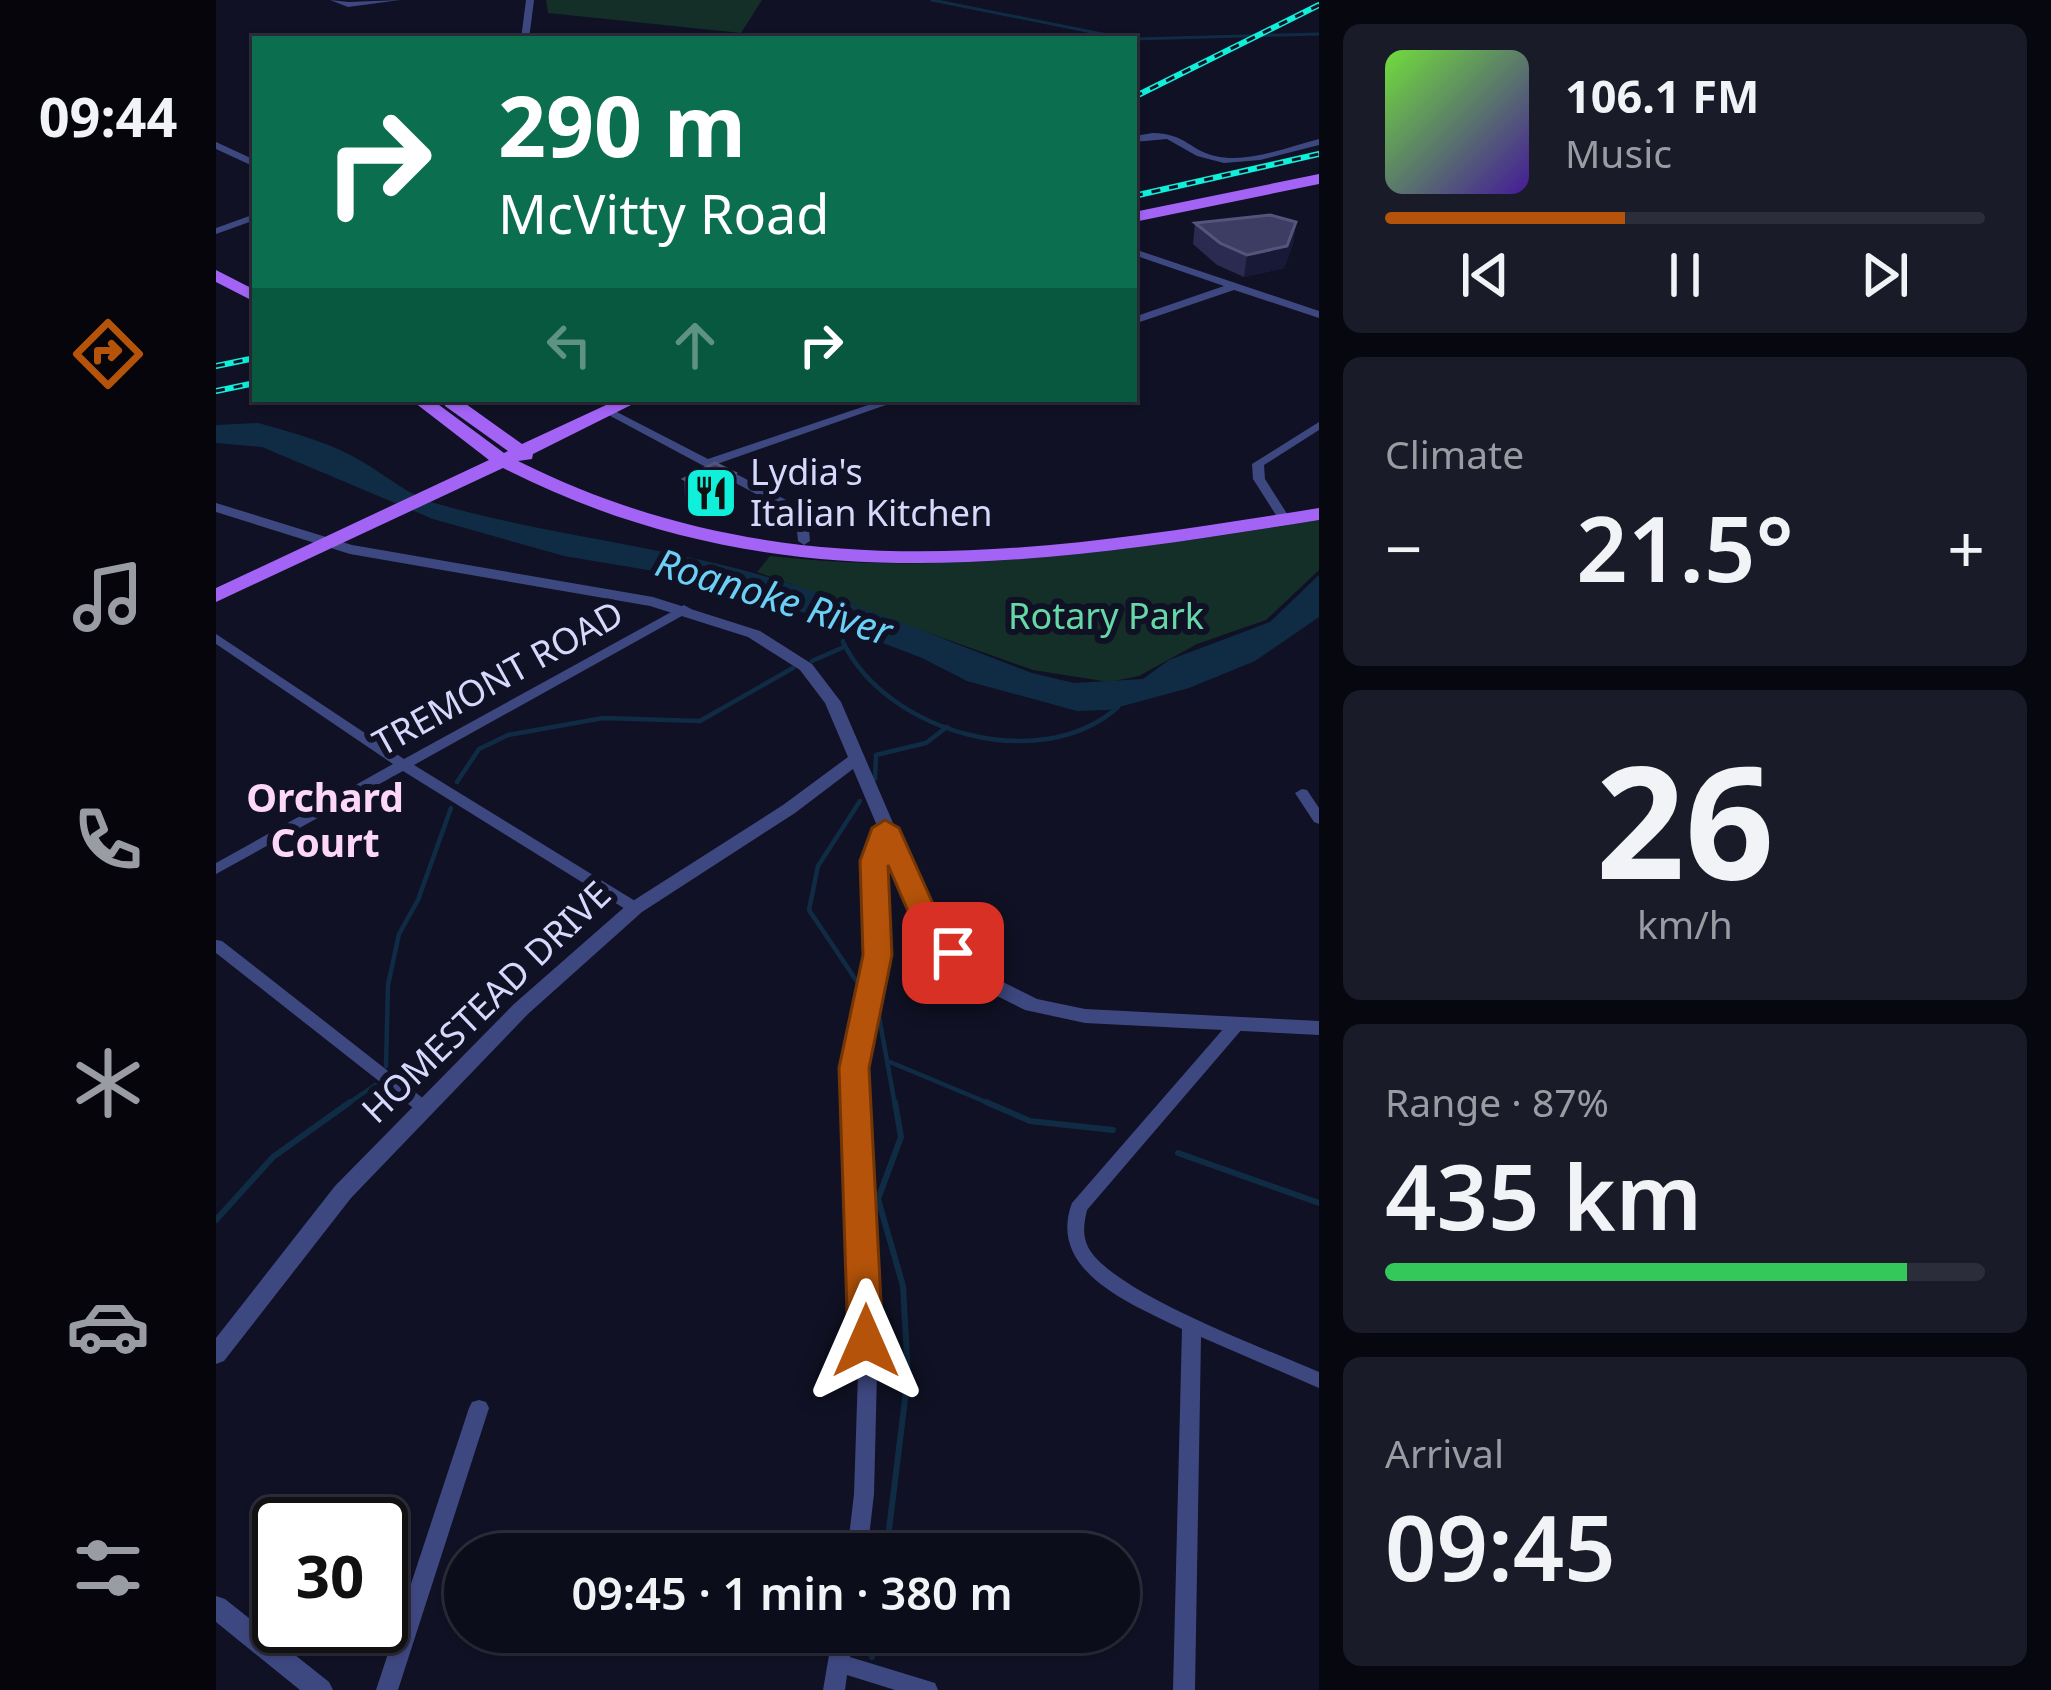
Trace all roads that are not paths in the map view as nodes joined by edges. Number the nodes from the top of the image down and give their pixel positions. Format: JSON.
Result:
{"nodes":[{"id":1,"x":334,"y":0,"type":"edge"},
{"id":2,"x":396,"y":0,"type":"edge"},
{"id":3,"x":530,"y":0,"type":"edge"},
{"id":4,"x":525,"y":36,"type":"edge"},
{"id":5,"x":1137,"y":139,"type":"edge"},
{"id":6,"x":1319,"y":142,"type":"edge"},
{"id":7,"x":216,"y":145,"type":"edge"},
{"id":8,"x":252,"y":163,"type":"edge"},
{"id":9,"x":1319,"y":178,"type":"edge"},
{"id":10,"x":1137,"y":217,"type":"edge"},
{"id":11,"x":252,"y":218,"type":"edge"},
{"id":12,"x":216,"y":230,"type":"edge"},
{"id":13,"x":1137,"y":253,"type":"edge"},
{"id":14,"x":216,"y":258,"type":"edge"},
{"id":15,"x":216,"y":274,"type":"edge"},
{"id":16,"x":252,"y":278,"type":"edge"},
{"id":17,"x":1234,"y":286,"type":"junction"},
{"id":18,"x":252,"y":295,"type":"edge"},
{"id":19,"x":1319,"y":315,"type":"edge"},
{"id":20,"x":1137,"y":320,"type":"edge"},
{"id":21,"x":424,"y":402,"type":"edge"},
{"id":22,"x":449,"y":402,"type":"edge"},
{"id":23,"x":628,"y":402,"type":"edge"},
{"id":24,"x":888,"y":402,"type":"edge"},
{"id":25,"x":609,"y":412,"type":"junction"},
{"id":26,"x":1319,"y":425,"type":"edge"},
{"id":27,"x":512,"y":456,"type":"junction"},
{"id":28,"x":712,"y":462,"type":"junction"},
{"id":29,"x":1319,"y":502,"type":"edge"},
{"id":30,"x":216,"y":507,"type":"edge"},
{"id":31,"x":1280,"y":513,"type":"junction"},
{"id":32,"x":1319,"y":514,"type":"edge"},
{"id":33,"x":804,"y":541,"type":"junction"},
{"id":34,"x":330,"y":542,"type":"junction"},
{"id":35,"x":216,"y":596,"type":"edge"},
{"id":36,"x":684,"y":609,"type":"junction"},
{"id":37,"x":216,"y":638,"type":"edge"},
{"id":38,"x":857,"y":758,"type":"junction"},
{"id":39,"x":402,"y":764,"type":"junction"},
{"id":40,"x":1302,"y":793,"type":"dead end"},
{"id":41,"x":1319,"y":819,"type":"edge"},
{"id":42,"x":885,"y":828,"type":"junction"},
{"id":43,"x":216,"y":869,"type":"edge"},
{"id":44,"x":635,"y":908,"type":"junction"},
{"id":45,"x":216,"y":945,"type":"edge"},
{"id":46,"x":1237,"y":1024,"type":"junction"},
{"id":47,"x":1319,"y":1028,"type":"edge"},
{"id":48,"x":423,"y":1107,"type":"junction"},
{"id":49,"x":1192,"y":1325,"type":"junction"},
{"id":50,"x":216,"y":1355,"type":"edge"},
{"id":51,"x":1319,"y":1380,"type":"edge"},
{"id":52,"x":479,"y":1408,"type":"dead end"},
{"id":53,"x":858,"y":1533,"type":"edge"},
{"id":54,"x":216,"y":1607,"type":"edge"},
{"id":55,"x":841,"y":1653,"type":"edge"},
{"id":56,"x":839,"y":1663,"type":"junction"},
{"id":57,"x":320,"y":1690,"type":"edge"},
{"id":58,"x":387,"y":1690,"type":"edge"},
{"id":59,"x":834,"y":1690,"type":"edge"},
{"id":60,"x":927,"y":1690,"type":"edge"},
{"id":61,"x":1184,"y":1690,"type":"edge"}],
"edges":[{"from":1,"to":2,"type":"street"},
{"from":3,"to":4,"type":"street"},
{"from":5,"to":6,"type":"street"},
{"from":7,"to":8,"type":"street"},
{"from":9,"to":10,"type":"main road"},
{"from":11,"to":12,"type":"street"},
{"from":13,"to":17,"type":"street"},
{"from":14,"to":16,"type":"main road"},
{"from":15,"to":18,"type":"main road"},
{"from":17,"to":19,"type":"street"},
{"from":17,"to":20,"type":"street"},
{"from":21,"to":27,"type":"main road"},
{"from":22,"to":27,"type":"main road"},
{"from":23,"to":25,"type":"main road"},
{"from":24,"to":28,"type":"street"},
{"from":25,"to":27,"type":"main road"},
{"from":25,"to":28,"type":"street"},
{"from":26,"to":31,"type":"street"},
{"from":27,"to":31,"type":"main road"},
{"from":27,"to":33,"type":"main road"},
{"from":27,"to":34,"type":"main road"},
{"from":28,"to":33,"type":"street"},
{"from":29,"to":31,"type":"main road"},
{"from":30,"to":34,"type":"street"},
{"from":31,"to":32,"type":"main road"},
{"from":31,"to":33,"type":"main road"},
{"from":34,"to":35,"type":"main road"},
{"from":34,"to":36,"type":"street"},
{"from":36,"to":38,"type":"street"},
{"from":36,"to":39,"type":"street","name":"TREMONT ROAD"},
{"from":37,"to":39,"type":"street"},
{"from":38,"to":42,"type":"street"},
{"from":38,"to":44,"type":"street","name":"HOMESTEAD DRIVE"},
{"from":39,"to":43,"type":"street","name":"TREMONT ROAD"},
{"from":39,"to":44,"type":"street"},
{"from":40,"to":41,"type":"street"},
{"from":42,"to":46,"type":"street"},
{"from":42,"to":53,"type":"street"},
{"from":44,"to":48,"type":"street","name":"HOMESTEAD DRIVE"},
{"from":45,"to":48,"type":"street"},
{"from":46,"to":47,"type":"street"},
{"from":46,"to":49,"type":"street"},
{"from":48,"to":50,"type":"street","name":"HOMESTEAD DRIVE"},
{"from":49,"to":51,"type":"street"},
{"from":49,"to":61,"type":"street"},
{"from":52,"to":58,"type":"street"},
{"from":54,"to":57,"type":"street"},
{"from":55,"to":56,"type":"street"},
{"from":56,"to":59,"type":"street"},
{"from":56,"to":60,"type":"street"}]}
